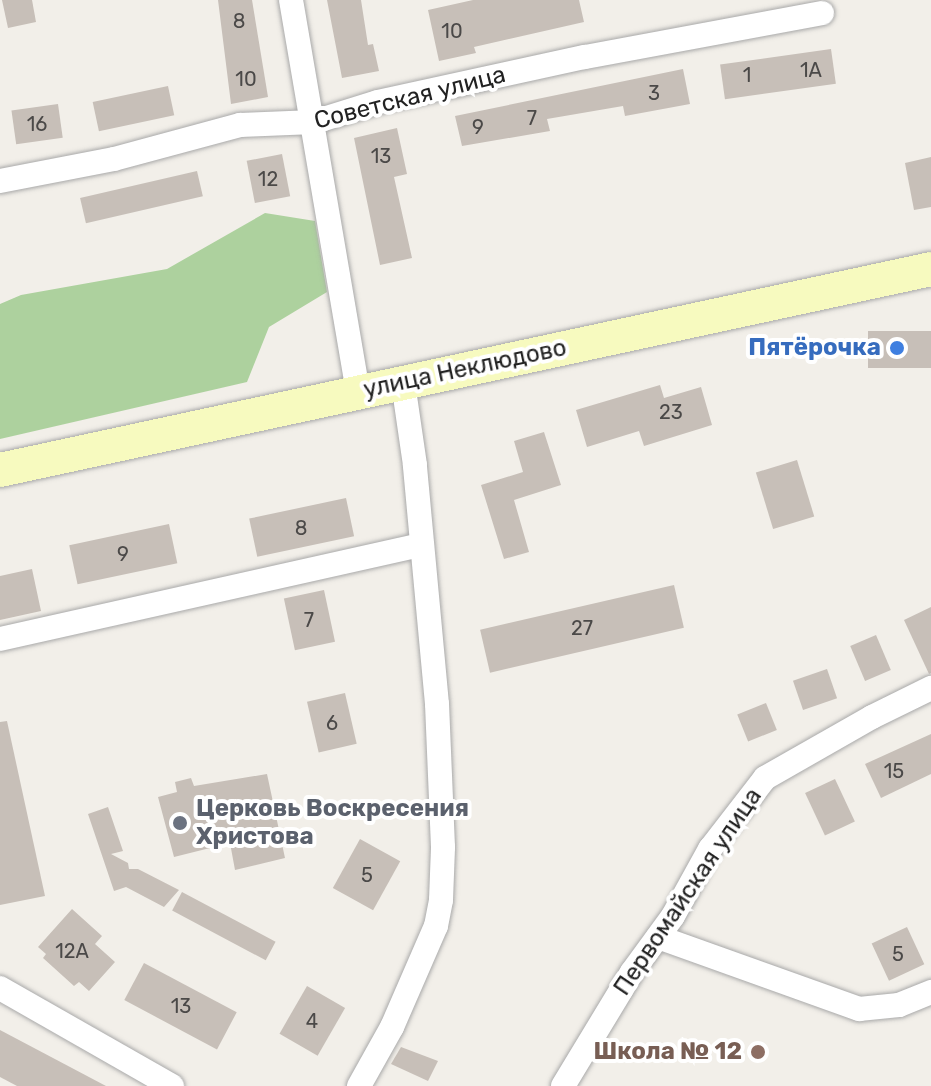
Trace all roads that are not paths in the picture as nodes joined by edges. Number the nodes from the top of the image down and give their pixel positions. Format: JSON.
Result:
{"nodes":[{"id":1,"x":291,"y":0,"type":"edge"},
{"id":2,"x":822,"y":13,"type":"dead end"},
{"id":3,"x":314,"y":122,"type":"junction"},
{"id":4,"x":0,"y":181,"type":"edge"},
{"id":5,"x":931,"y":269,"type":"edge"},
{"id":6,"x":403,"y":383,"type":"junction"},
{"id":7,"x":358,"y":392,"type":"junction"},
{"id":8,"x":0,"y":470,"type":"edge"},
{"id":9,"x":422,"y":545,"type":"junction"},
{"id":10,"x":0,"y":639,"type":"edge"},
{"id":11,"x":931,"y":688,"type":"edge"},
{"id":12,"x":658,"y":937,"type":"junction"},
{"id":13,"x":0,"y":988,"type":"edge"},
{"id":14,"x":931,"y":992,"type":"edge"},
{"id":15,"x":172,"y":1086,"type":"edge"},
{"id":16,"x":359,"y":1086,"type":"edge"},
{"id":17,"x":563,"y":1086,"type":"edge"}],
"edges":[{"from":1,"to":3,"type":"street"},
{"from":2,"to":3,"type":"street","name":"Советская улица"},
{"from":3,"to":4,"type":"street","name":"Советская улица"},
{"from":3,"to":7,"type":"street"},
{"from":5,"to":6,"type":"main road","name":"улица Неклюдово"},
{"from":6,"to":7,"type":"main road","name":"улица Неклюдово"},
{"from":6,"to":9,"type":"street"},
{"from":7,"to":8,"type":"main road","name":"улица Неклюдово"},
{"from":9,"to":10,"type":"street"},
{"from":9,"to":16,"type":"street"},
{"from":11,"to":12,"type":"street","name":"Первомайская улица"},
{"from":12,"to":14,"type":"street"},
{"from":12,"to":17,"type":"street","name":"Первомайская улица"},
{"from":13,"to":15,"type":"street"}]}
